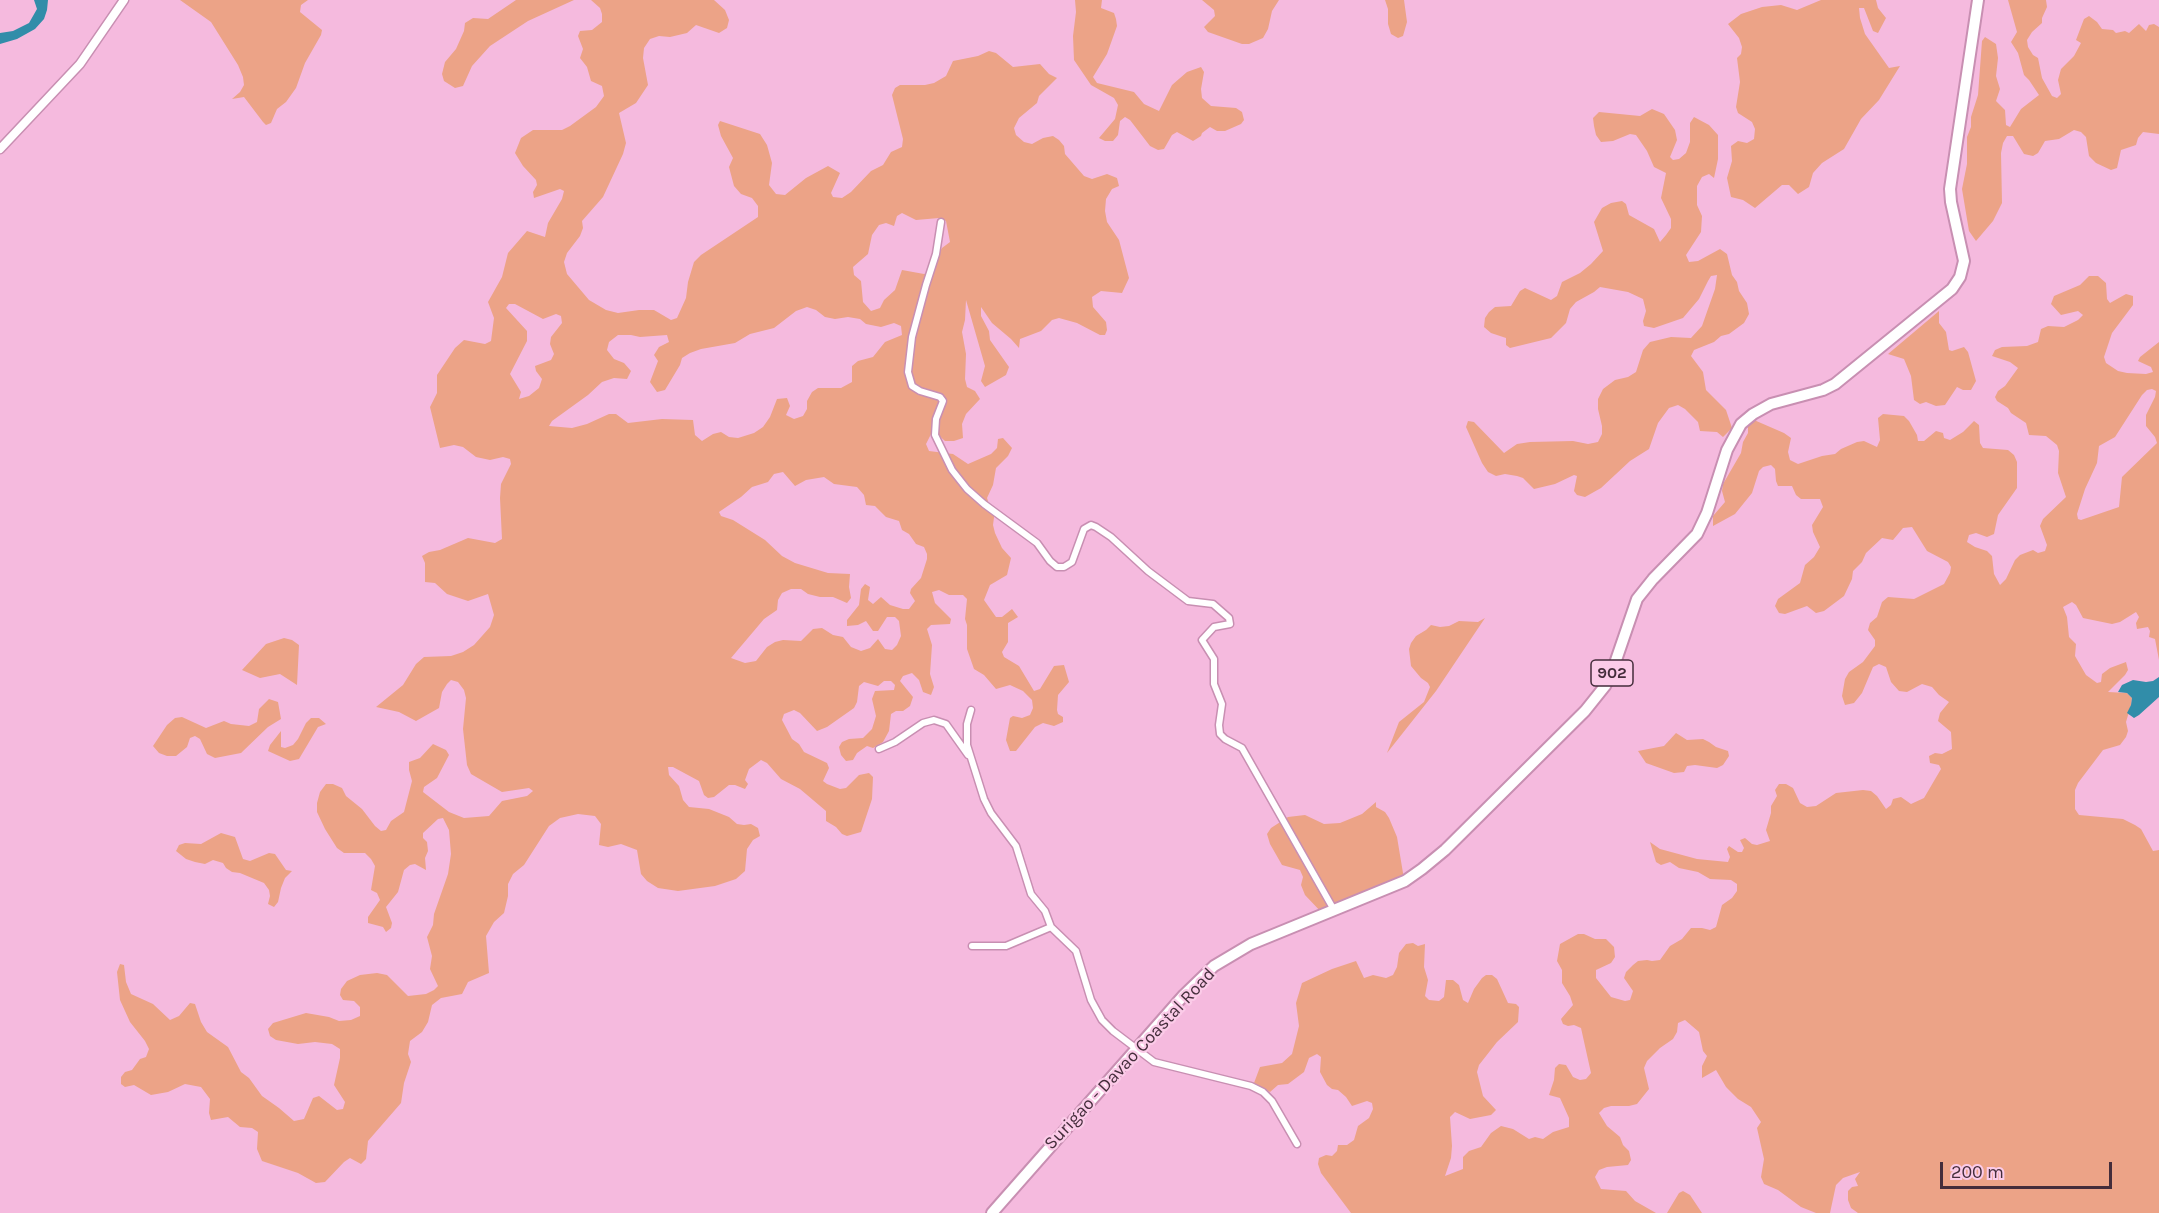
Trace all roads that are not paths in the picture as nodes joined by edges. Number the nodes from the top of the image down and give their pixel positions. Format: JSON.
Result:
{"nodes":[{"id":1,"x":124,"y":0,"type":"edge"},
{"id":2,"x":1978,"y":0,"type":"edge"},
{"id":3,"x":0,"y":149,"type":"edge"},
{"id":4,"x":941,"y":222,"type":"dead end"},
{"id":5,"x":971,"y":710,"type":"dead end"},
{"id":6,"x":879,"y":748,"type":"dead end"},
{"id":7,"x":970,"y":758,"type":"junction"},
{"id":8,"x":1334,"y":910,"type":"junction"},
{"id":9,"x":1051,"y":927,"type":"junction"},
{"id":10,"x":972,"y":946,"type":"dead end"},
{"id":11,"x":1138,"y":1050,"type":"junction"},
{"id":12,"x":1297,"y":1144,"type":"dead end"},
{"id":13,"x":992,"y":1213,"type":"edge"}],
"edges":[{"from":1,"to":3,"type":"street"},
{"from":2,"to":8,"type":"highway","name":"Surigao - Davao Coastal Road","number":"902"},
{"from":4,"to":8,"type":"street"},
{"from":5,"to":7,"type":"street"},
{"from":6,"to":7,"type":"street"},
{"from":7,"to":9,"type":"street"},
{"from":8,"to":11,"type":"highway","name":"Surigao - Davao Coastal Road","number":"902"},
{"from":9,"to":10,"type":"street"},
{"from":9,"to":11,"type":"street"},
{"from":11,"to":12,"type":"street"},
{"from":11,"to":13,"type":"highway","name":"Surigao - Davao Coastal Road","number":"902"}]}
